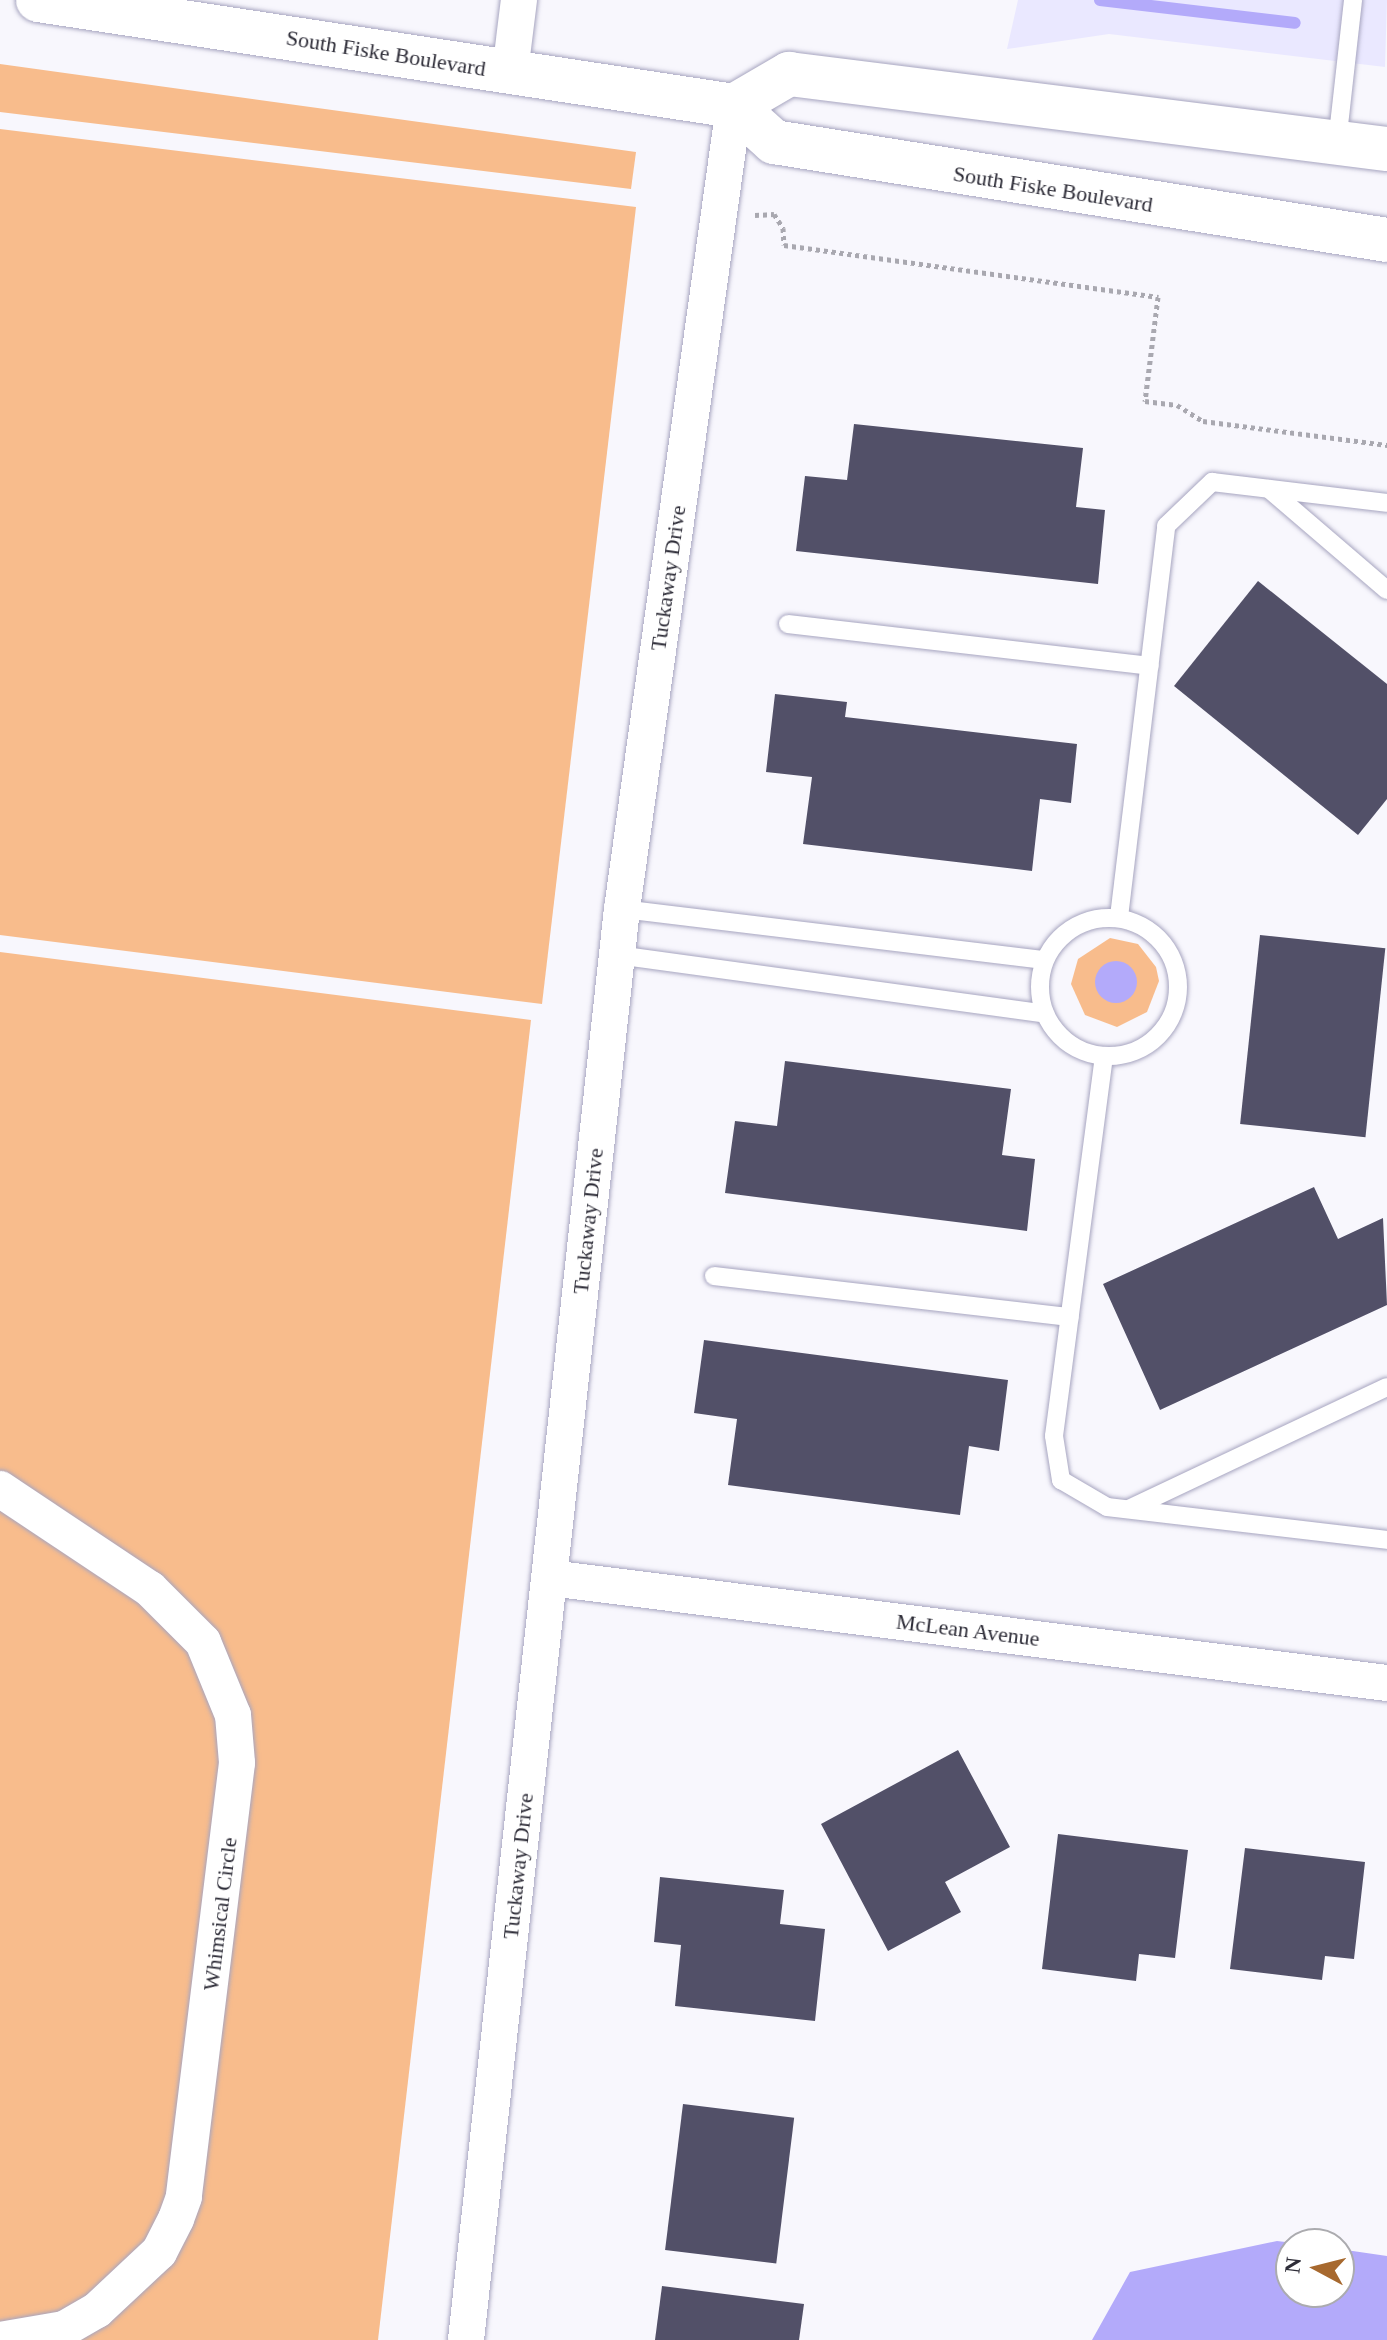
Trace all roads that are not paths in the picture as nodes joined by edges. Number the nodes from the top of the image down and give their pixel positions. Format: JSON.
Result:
{"nodes":[{"id":1,"x":38,"y":0,"type":"edge"},
{"id":2,"x":519,"y":0,"type":"edge"},
{"id":3,"x":1353,"y":0,"type":"edge"},
{"id":4,"x":510,"y":72,"type":"junction"},
{"id":5,"x":734,"y":106,"type":"junction"},
{"id":6,"x":1337,"y":143,"type":"junction"},
{"id":7,"x":1387,"y":149,"type":"edge"},
{"id":8,"x":1387,"y":240,"type":"edge"},
{"id":9,"x":1269,"y":489,"type":"junction"},
{"id":10,"x":1387,"y":503,"type":"edge"},
{"id":11,"x":1387,"y":590,"type":"edge"},
{"id":12,"x":788,"y":624,"type":"dead end"},
{"id":13,"x":1150,"y":666,"type":"junction"},
{"id":14,"x":622,"y":909,"type":"junction"},
{"id":15,"x":1119,"y":917,"type":"junction"},
{"id":16,"x":617,"y":955,"type":"junction"},
{"id":17,"x":1044,"y":960,"type":"junction"},
{"id":18,"x":1045,"y":1014,"type":"junction"},
{"id":19,"x":1104,"y":1056,"type":"junction"},
{"id":20,"x":714,"y":1276,"type":"dead end"},
{"id":21,"x":1070,"y":1317,"type":"junction"},
{"id":22,"x":1387,"y":1387,"type":"edge"},
{"id":23,"x":0,"y":1489,"type":"edge"},
{"id":24,"x":1127,"y":1509,"type":"junction"},
{"id":25,"x":1387,"y":1540,"type":"edge"},
{"id":26,"x":550,"y":1578,"type":"junction"},
{"id":27,"x":1387,"y":1683,"type":"edge"},
{"id":28,"x":0,"y":2340,"type":"edge"},
{"id":29,"x":466,"y":2340,"type":"edge"}],
"edges":[{"from":1,"to":4,"type":"main road","name":"South Fiske Boulevard"},
{"from":2,"to":4,"type":"street"},
{"from":3,"to":6,"type":"lane"},
{"from":4,"to":5,"type":"main road","name":"South Fiske Boulevard"},
{"from":5,"to":6,"type":"main road"},
{"from":5,"to":8,"type":"main road","name":"South Fiske Boulevard"},
{"from":5,"to":14,"type":"street","name":"Tuckaway Drive"},
{"from":6,"to":7,"type":"main road"},
{"from":9,"to":10,"type":"lane"},
{"from":9,"to":11,"type":"lane"},
{"from":9,"to":13,"type":"lane"},
{"from":12,"to":13,"type":"lane"},
{"from":13,"to":15,"type":"lane"},
{"from":14,"to":16,"type":"street","name":"Tuckaway Drive"},
{"from":14,"to":17,"type":"lane"},
{"from":15,"to":17,"type":"lane"},
{"from":15,"to":19,"type":"lane"},
{"from":16,"to":18,"type":"lane"},
{"from":16,"to":26,"type":"street","name":"Tuckaway Drive"},
{"from":17,"to":18,"type":"lane"},
{"from":18,"to":19,"type":"lane"},
{"from":19,"to":21,"type":"lane"},
{"from":20,"to":21,"type":"lane"},
{"from":21,"to":24,"type":"lane"},
{"from":22,"to":24,"type":"lane"},
{"from":23,"to":28,"type":"street","name":"Whimsical Circle"},
{"from":24,"to":25,"type":"lane"},
{"from":26,"to":27,"type":"street","name":"McLean Avenue"},
{"from":26,"to":29,"type":"street","name":"Tuckaway Drive"}]}
